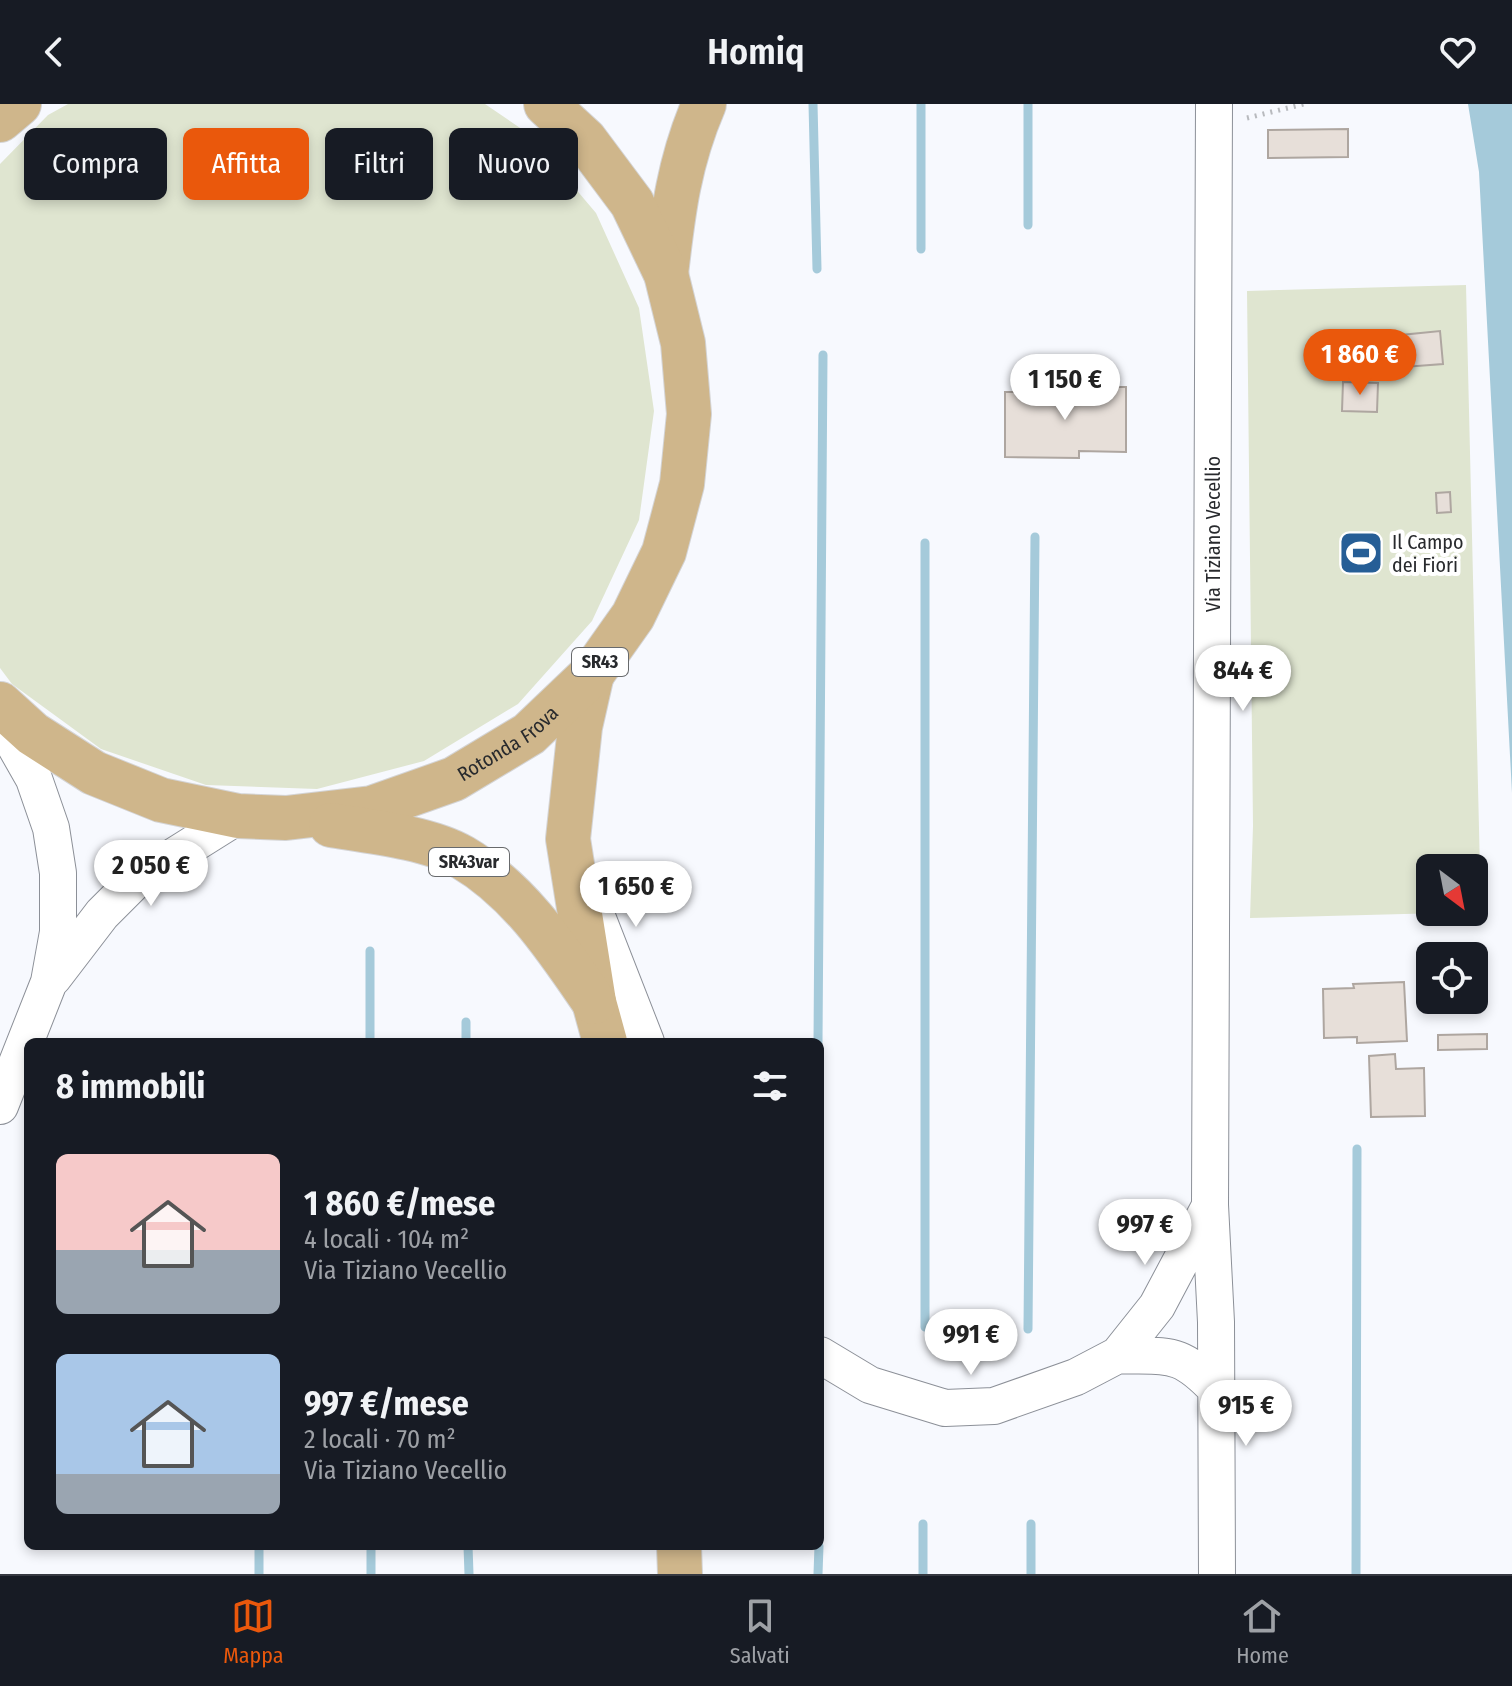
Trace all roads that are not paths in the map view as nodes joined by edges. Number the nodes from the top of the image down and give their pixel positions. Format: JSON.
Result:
{"nodes":[{"id":1,"x":19,"y":104,"type":"edge"},
{"id":2,"x":546,"y":104,"type":"edge"},
{"id":3,"x":704,"y":104,"type":"edge"},
{"id":4,"x":1214,"y":114,"type":"edge"},
{"id":5,"x":0,"y":120,"type":"edge"},
{"id":6,"x":666,"y":274,"type":"junction"},
{"id":7,"x":592,"y":674,"type":"junction"},
{"id":8,"x":0,"y":704,"type":"edge"},
{"id":9,"x":0,"y":719,"type":"edge"},
{"id":10,"x":238,"y":816,"type":"junction"},
{"id":11,"x":286,"y":818,"type":"junction"},
{"id":12,"x":568,"y":839,"type":"junction"},
{"id":13,"x":49,"y":982,"type":"junction"},
{"id":14,"x":599,"y":1022,"type":"edge"},
{"id":15,"x":27,"y":1038,"type":"edge"},
{"id":16,"x":644,"y":1038,"type":"edge"},
{"id":17,"x":24,"y":1045,"type":"edge"},
{"id":18,"x":0,"y":1106,"type":"edge"},
{"id":19,"x":1210,"y":1205,"type":"junction"},
{"id":20,"x":1118,"y":1355,"type":"junction"},
{"id":21,"x":824,"y":1357,"type":"edge"},
{"id":22,"x":1216,"y":1389,"type":"junction"},
{"id":23,"x":679,"y":1550,"type":"edge"},
{"id":24,"x":680,"y":1574,"type":"edge"},
{"id":25,"x":1217,"y":1574,"type":"edge"}],
"edges":[{"from":1,"to":5,"type":"main road"},
{"from":2,"to":6,"type":"main road","name":"Rotonda Frova","number":"SR43"},
{"from":3,"to":6,"type":"main road","number":"SR43"},
{"from":4,"to":19,"type":"street","name":"Via Tiziano Vecellio"},
{"from":6,"to":7,"type":"main road","name":"Rotonda Frova","number":"SR43"},
{"from":7,"to":11,"type":"main road","name":"Rotonda Frova","number":"SR43"},
{"from":7,"to":12,"type":"main road","number":"SR43var"},
{"from":8,"to":10,"type":"main road","name":"Rotonda Frova","number":"SR43"},
{"from":9,"to":13,"type":"street"},
{"from":10,"to":11,"type":"main road","name":"Rotonda Frova","number":"SR43"},
{"from":10,"to":13,"type":"street"},
{"from":11,"to":14,"type":"main road","number":"SR43var"},
{"from":12,"to":14,"type":"main road","number":"SR43var"},
{"from":12,"to":16,"type":"street"},
{"from":13,"to":15,"type":"street"},
{"from":17,"to":18,"type":"street"},
{"from":19,"to":20,"type":"street","name":"Via Tiziano Vecellio"},
{"from":19,"to":22,"type":"street","name":"Via Tiziano Vecellio"},
{"from":20,"to":21,"type":"street","name":"Via Tiziano Vecellio"},
{"from":20,"to":22,"type":"street"},
{"from":22,"to":25,"type":"street","name":"Via Tiziano Vecellio"},
{"from":23,"to":24,"type":"main road"}]}
